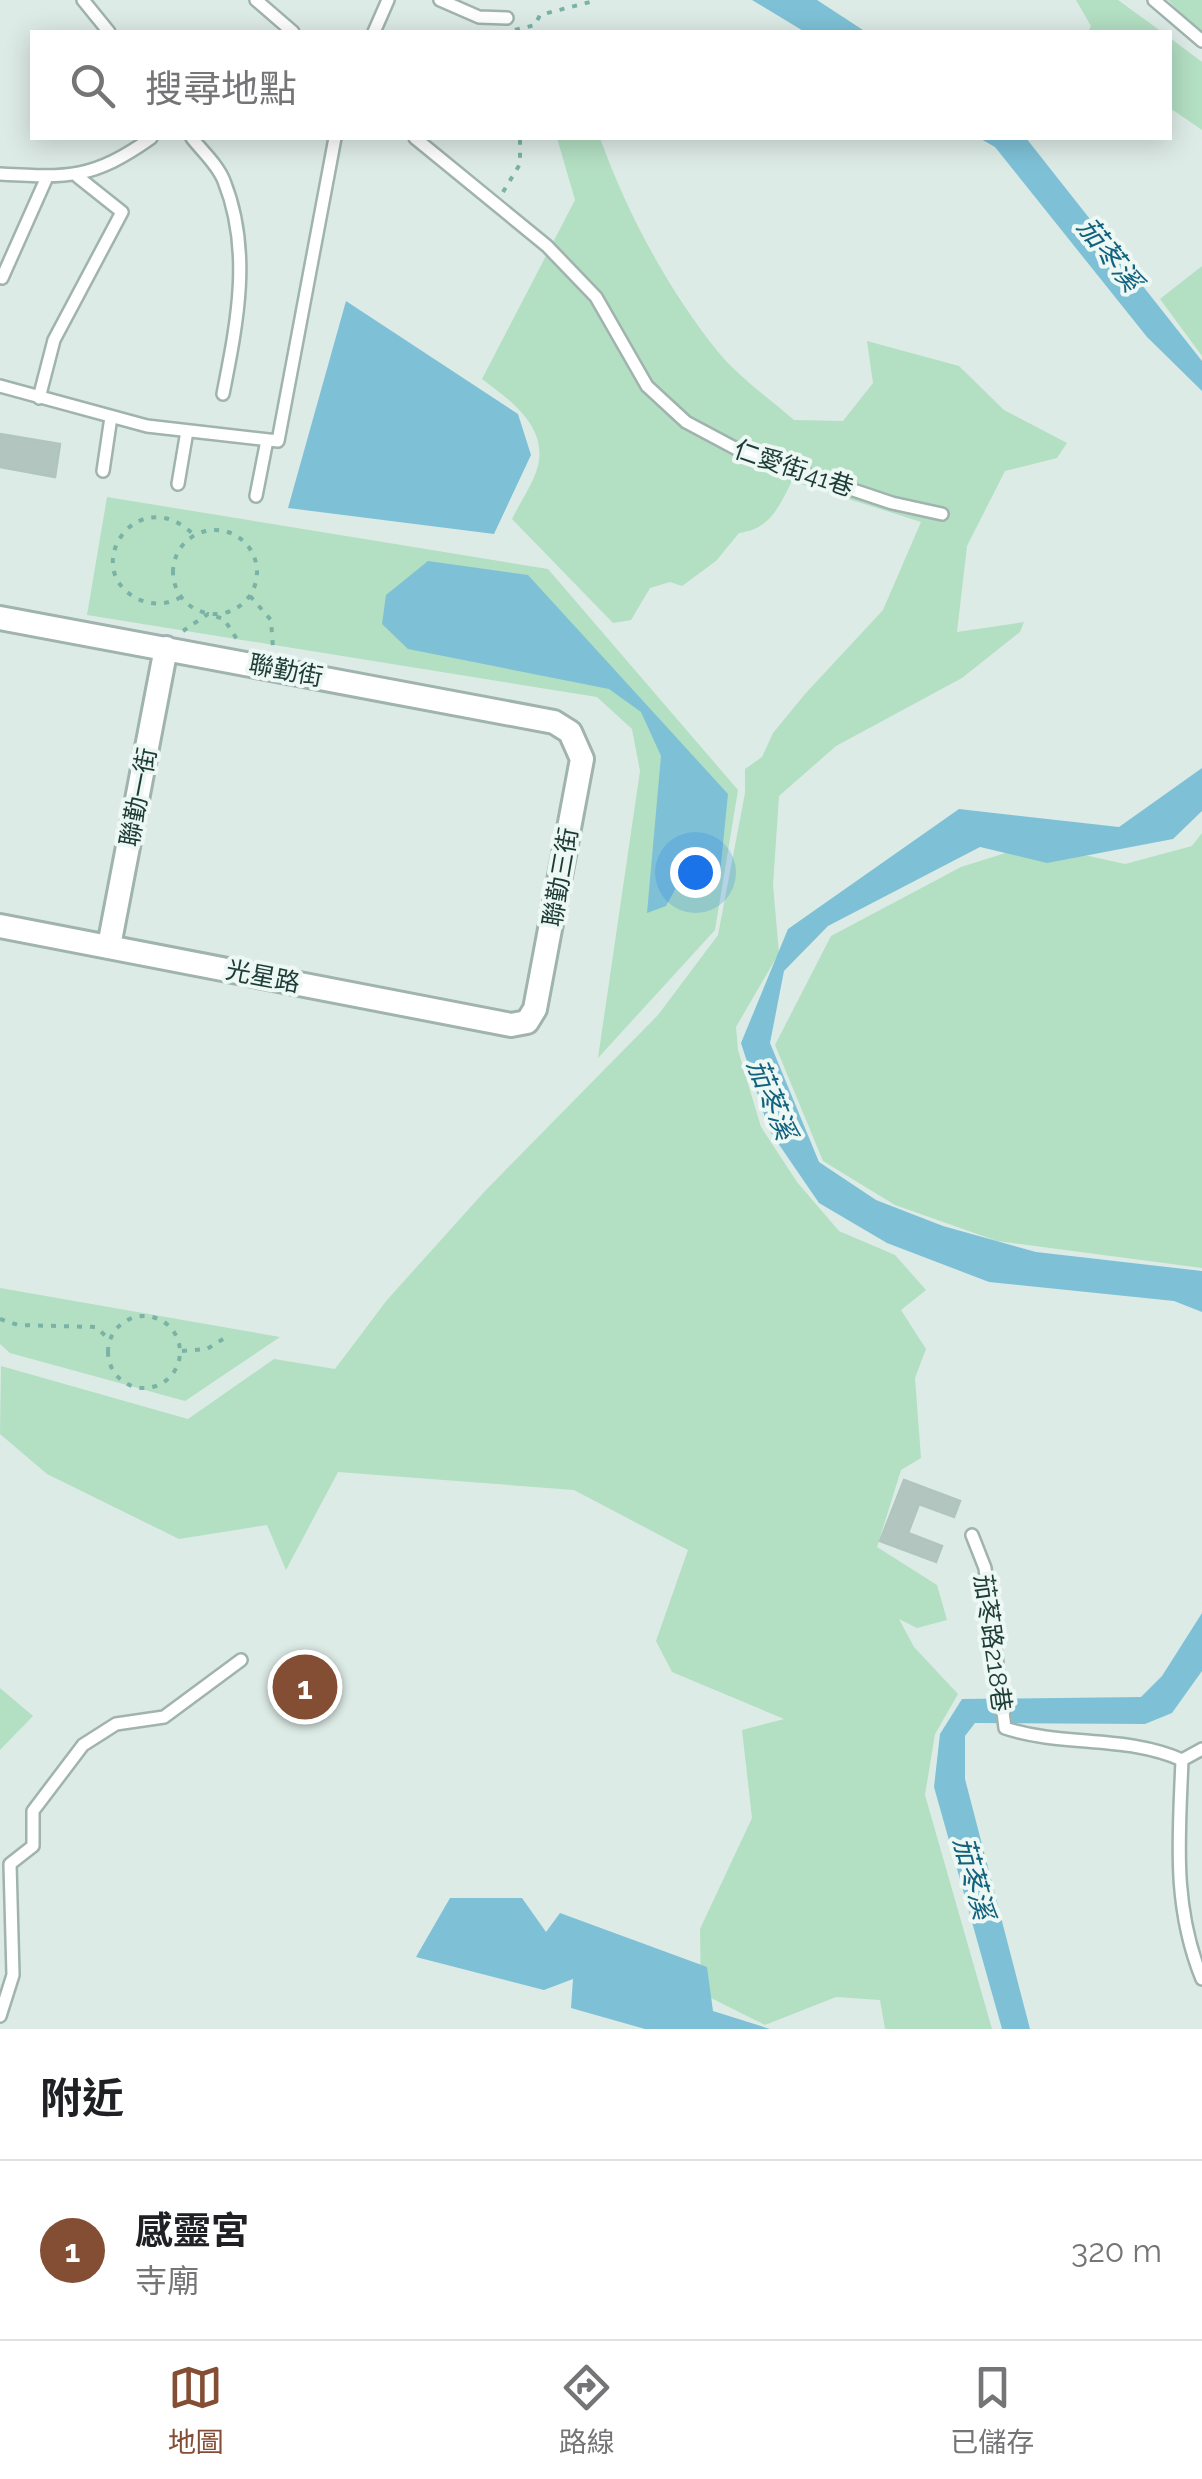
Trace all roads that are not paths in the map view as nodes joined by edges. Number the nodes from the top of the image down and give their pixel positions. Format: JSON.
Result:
{"nodes":[{"id":1,"x":83,"y":0,"type":"edge"},
{"id":2,"x":256,"y":0,"type":"edge"},
{"id":3,"x":388,"y":0,"type":"edge"},
{"id":4,"x":440,"y":0,"type":"edge"},
{"id":5,"x":1154,"y":0,"type":"edge"},
{"id":6,"x":507,"y":18,"type":"road end"},
{"id":7,"x":107,"y":30,"type":"edge"},
{"id":8,"x":291,"y":30,"type":"edge"},
{"id":9,"x":375,"y":30,"type":"edge"},
{"id":10,"x":1202,"y":41,"type":"edge"},
{"id":11,"x":148,"y":140,"type":"edge"},
{"id":12,"x":194,"y":140,"type":"edge"},
{"id":13,"x":336,"y":140,"type":"edge"},
{"id":14,"x":417,"y":140,"type":"edge"},
{"id":15,"x":0,"y":174,"type":"edge"},
{"id":16,"x":78,"y":176,"type":"junction"},
{"id":17,"x":48,"y":177,"type":"junction"},
{"id":18,"x":2,"y":278,"type":"edge"},
{"id":19,"x":0,"y":386,"type":"edge"},
{"id":20,"x":223,"y":394,"type":"dead end"},
{"id":21,"x":38,"y":398,"type":"junction"},
{"id":22,"x":110,"y":416,"type":"junction"},
{"id":23,"x":187,"y":431,"type":"junction"},
{"id":24,"x":272,"y":440,"type":"junction"},
{"id":25,"x":103,"y":471,"type":"dead end"},
{"id":26,"x":178,"y":484,"type":"dead end"},
{"id":27,"x":256,"y":496,"type":"dead end"},
{"id":28,"x":942,"y":514,"type":"dead end"},
{"id":29,"x":0,"y":618,"type":"edge"},
{"id":30,"x":172,"y":649,"type":"junction"},
{"id":31,"x":570,"y":732,"type":"joint"},
{"id":32,"x":0,"y":926,"type":"edge"},
{"id":33,"x":109,"y":946,"type":"junction"},
{"id":34,"x":527,"y":1022,"type":"joint"},
{"id":35,"x":972,"y":1536,"type":"dead end"},
{"id":36,"x":241,"y":1660,"type":"dead end"},
{"id":37,"x":1202,"y":1749,"type":"edge"},
{"id":38,"x":1182,"y":1760,"type":"junction"},
{"id":39,"x":1202,"y":1980,"type":"edge"},
{"id":40,"x":0,"y":2016,"type":"edge"}],
"edges":[{"from":1,"to":7,"type":"lane"},
{"from":2,"to":8,"type":"lane"},
{"from":3,"to":9,"type":"lane"},
{"from":4,"to":6,"type":"lane"},
{"from":5,"to":10,"type":"lane"},
{"from":11,"to":16,"type":"lane"},
{"from":12,"to":20,"type":"lane"},
{"from":13,"to":24,"type":"lane"},
{"from":14,"to":28,"type":"lane","name":"仁愛街41巷"},
{"from":15,"to":17,"type":"lane"},
{"from":16,"to":17,"type":"lane"},
{"from":16,"to":21,"type":"lane"},
{"from":17,"to":18,"type":"lane"},
{"from":19,"to":21,"type":"lane"},
{"from":21,"to":22,"type":"lane"},
{"from":22,"to":23,"type":"lane"},
{"from":22,"to":25,"type":"lane"},
{"from":23,"to":24,"type":"lane"},
{"from":23,"to":26,"type":"lane"},
{"from":24,"to":27,"type":"lane"},
{"from":29,"to":30,"type":"street","name":"聯勤街"},
{"from":30,"to":31,"type":"street","name":"聯勤街"},
{"from":30,"to":33,"type":"street","name":"聯勤一街"},
{"from":31,"to":34,"type":"street","name":"聯勤三街"},
{"from":32,"to":33,"type":"street","name":"光星路"},
{"from":33,"to":34,"type":"street","name":"光星路"},
{"from":35,"to":38,"type":"lane","name":"茄苳路218巷"},
{"from":36,"to":40,"type":"lane"},
{"from":37,"to":38,"type":"lane"},
{"from":38,"to":39,"type":"lane"}]}
